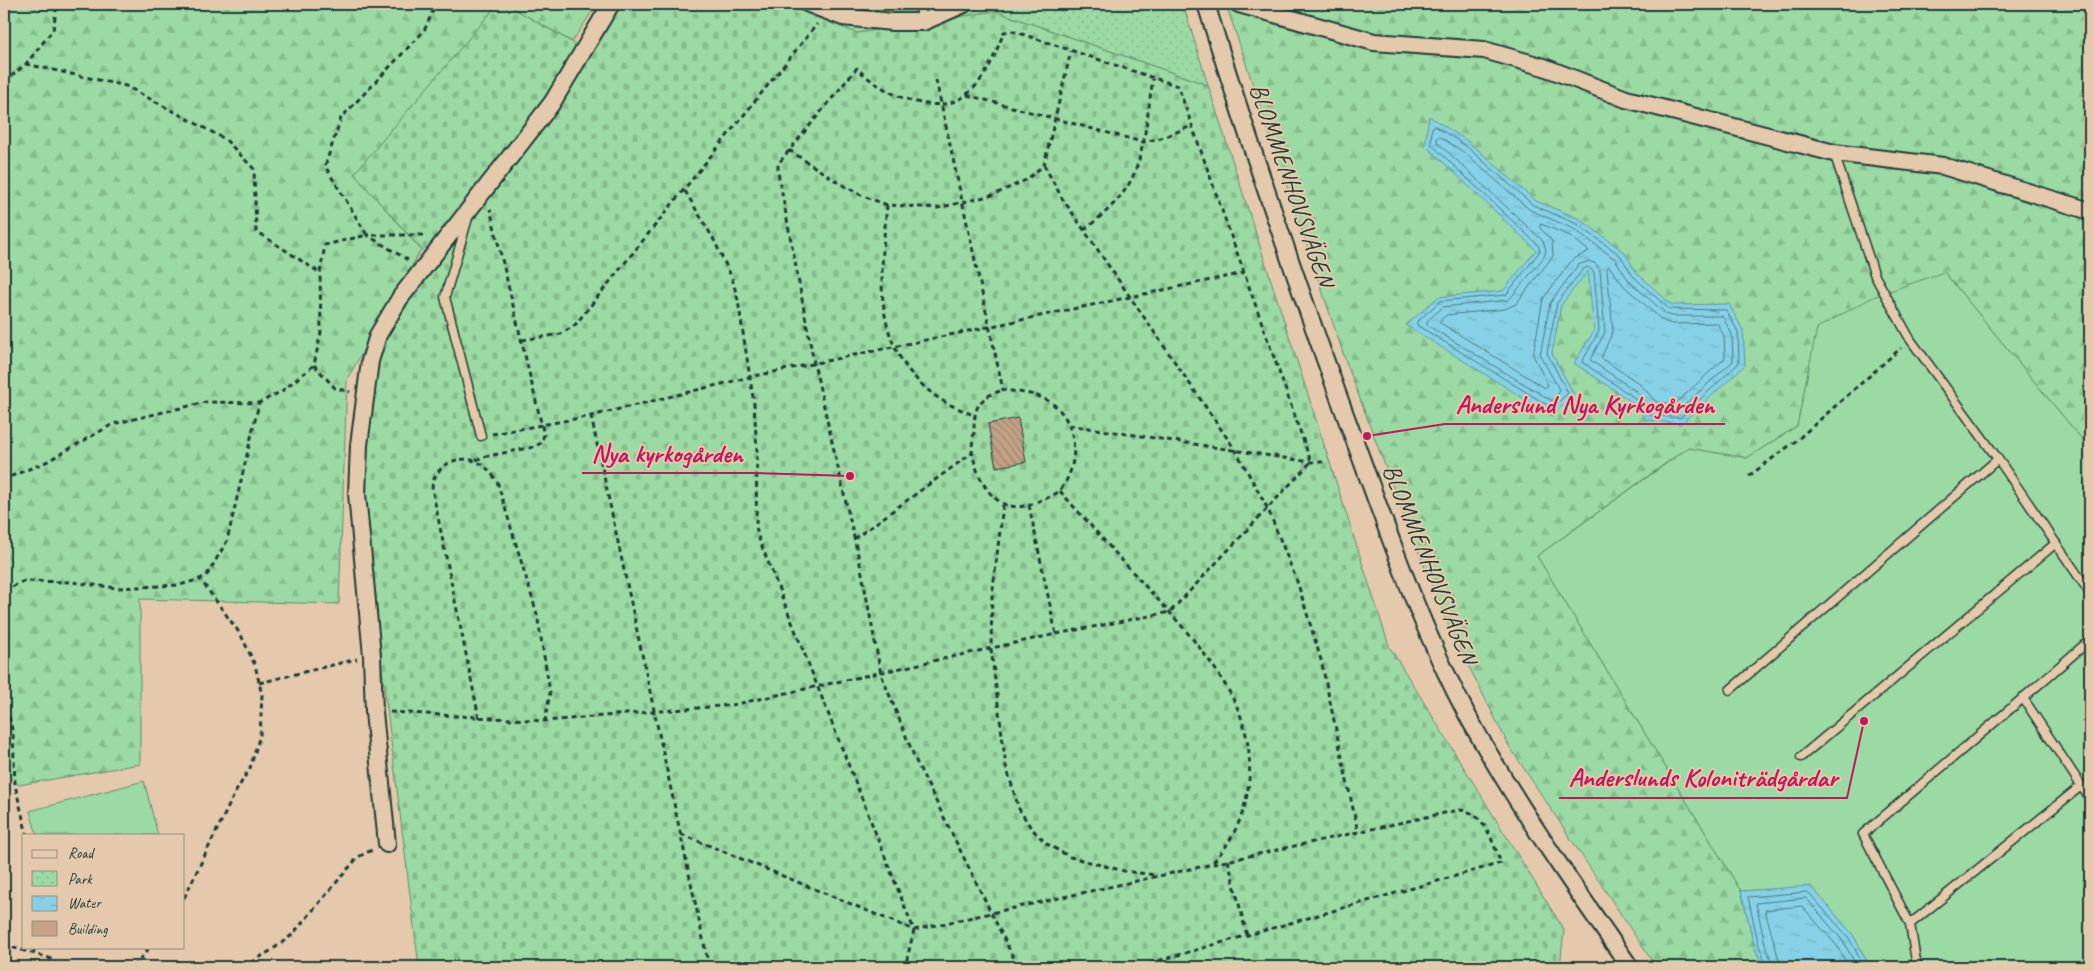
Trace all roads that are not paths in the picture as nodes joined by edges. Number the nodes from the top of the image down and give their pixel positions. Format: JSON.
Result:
{"nodes":[{"id":1,"x":611,"y":4,"type":"edge"},
{"id":2,"x":809,"y":4,"type":"edge"},
{"id":3,"x":919,"y":4,"type":"edge"},
{"id":4,"x":964,"y":4,"type":"edge"},
{"id":5,"x":1206,"y":4,"type":"edge"},
{"id":6,"x":1239,"y":4,"type":"edge"},
{"id":7,"x":923,"y":22,"type":"junction"},
{"id":8,"x":1834,"y":154,"type":"junction"},
{"id":9,"x":472,"y":206,"type":"junction"},
{"id":10,"x":2090,"y":211,"type":"edge"},
{"id":11,"x":481,"y":436,"type":"road end"},
{"id":12,"x":1998,"y":459,"type":"junction"},
{"id":13,"x":2056,"y":543,"type":"junction"},
{"id":14,"x":2090,"y":593,"type":"edge"},
{"id":15,"x":2090,"y":640,"type":"edge"},
{"id":16,"x":1730,"y":690,"type":"dead end"},
{"id":17,"x":2023,"y":698,"type":"junction"},
{"id":18,"x":1801,"y":758,"type":"dead end"},
{"id":19,"x":2081,"y":786,"type":"junction"},
{"id":20,"x":2090,"y":799,"type":"edge"},
{"id":21,"x":387,"y":844,"type":"road end"},
{"id":22,"x":1910,"y":924,"type":"junction"},
{"id":23,"x":1630,"y":967,"type":"edge"},
{"id":24,"x":1917,"y":967,"type":"edge"}],
"edges":[{"from":1,"to":9,"type":"street"},
{"from":2,"to":7,"type":"street"},
{"from":3,"to":7,"type":"lane"},
{"from":4,"to":7,"type":"street"},
{"from":5,"to":23,"type":"street","name":"BLOMMENHOVSVÄGEN"},
{"from":6,"to":8,"type":"street"},
{"from":8,"to":10,"type":"street"},
{"from":8,"to":12,"type":"lane"},
{"from":9,"to":11,"type":"lane"},
{"from":9,"to":21,"type":"street"},
{"from":12,"to":13,"type":"lane"},
{"from":12,"to":16,"type":"lane"},
{"from":13,"to":14,"type":"lane"},
{"from":13,"to":18,"type":"lane"},
{"from":15,"to":17,"type":"lane"},
{"from":17,"to":19,"type":"lane"},
{"from":17,"to":22,"type":"lane"},
{"from":19,"to":20,"type":"lane"},
{"from":19,"to":22,"type":"lane"},
{"from":22,"to":24,"type":"lane"}]}
